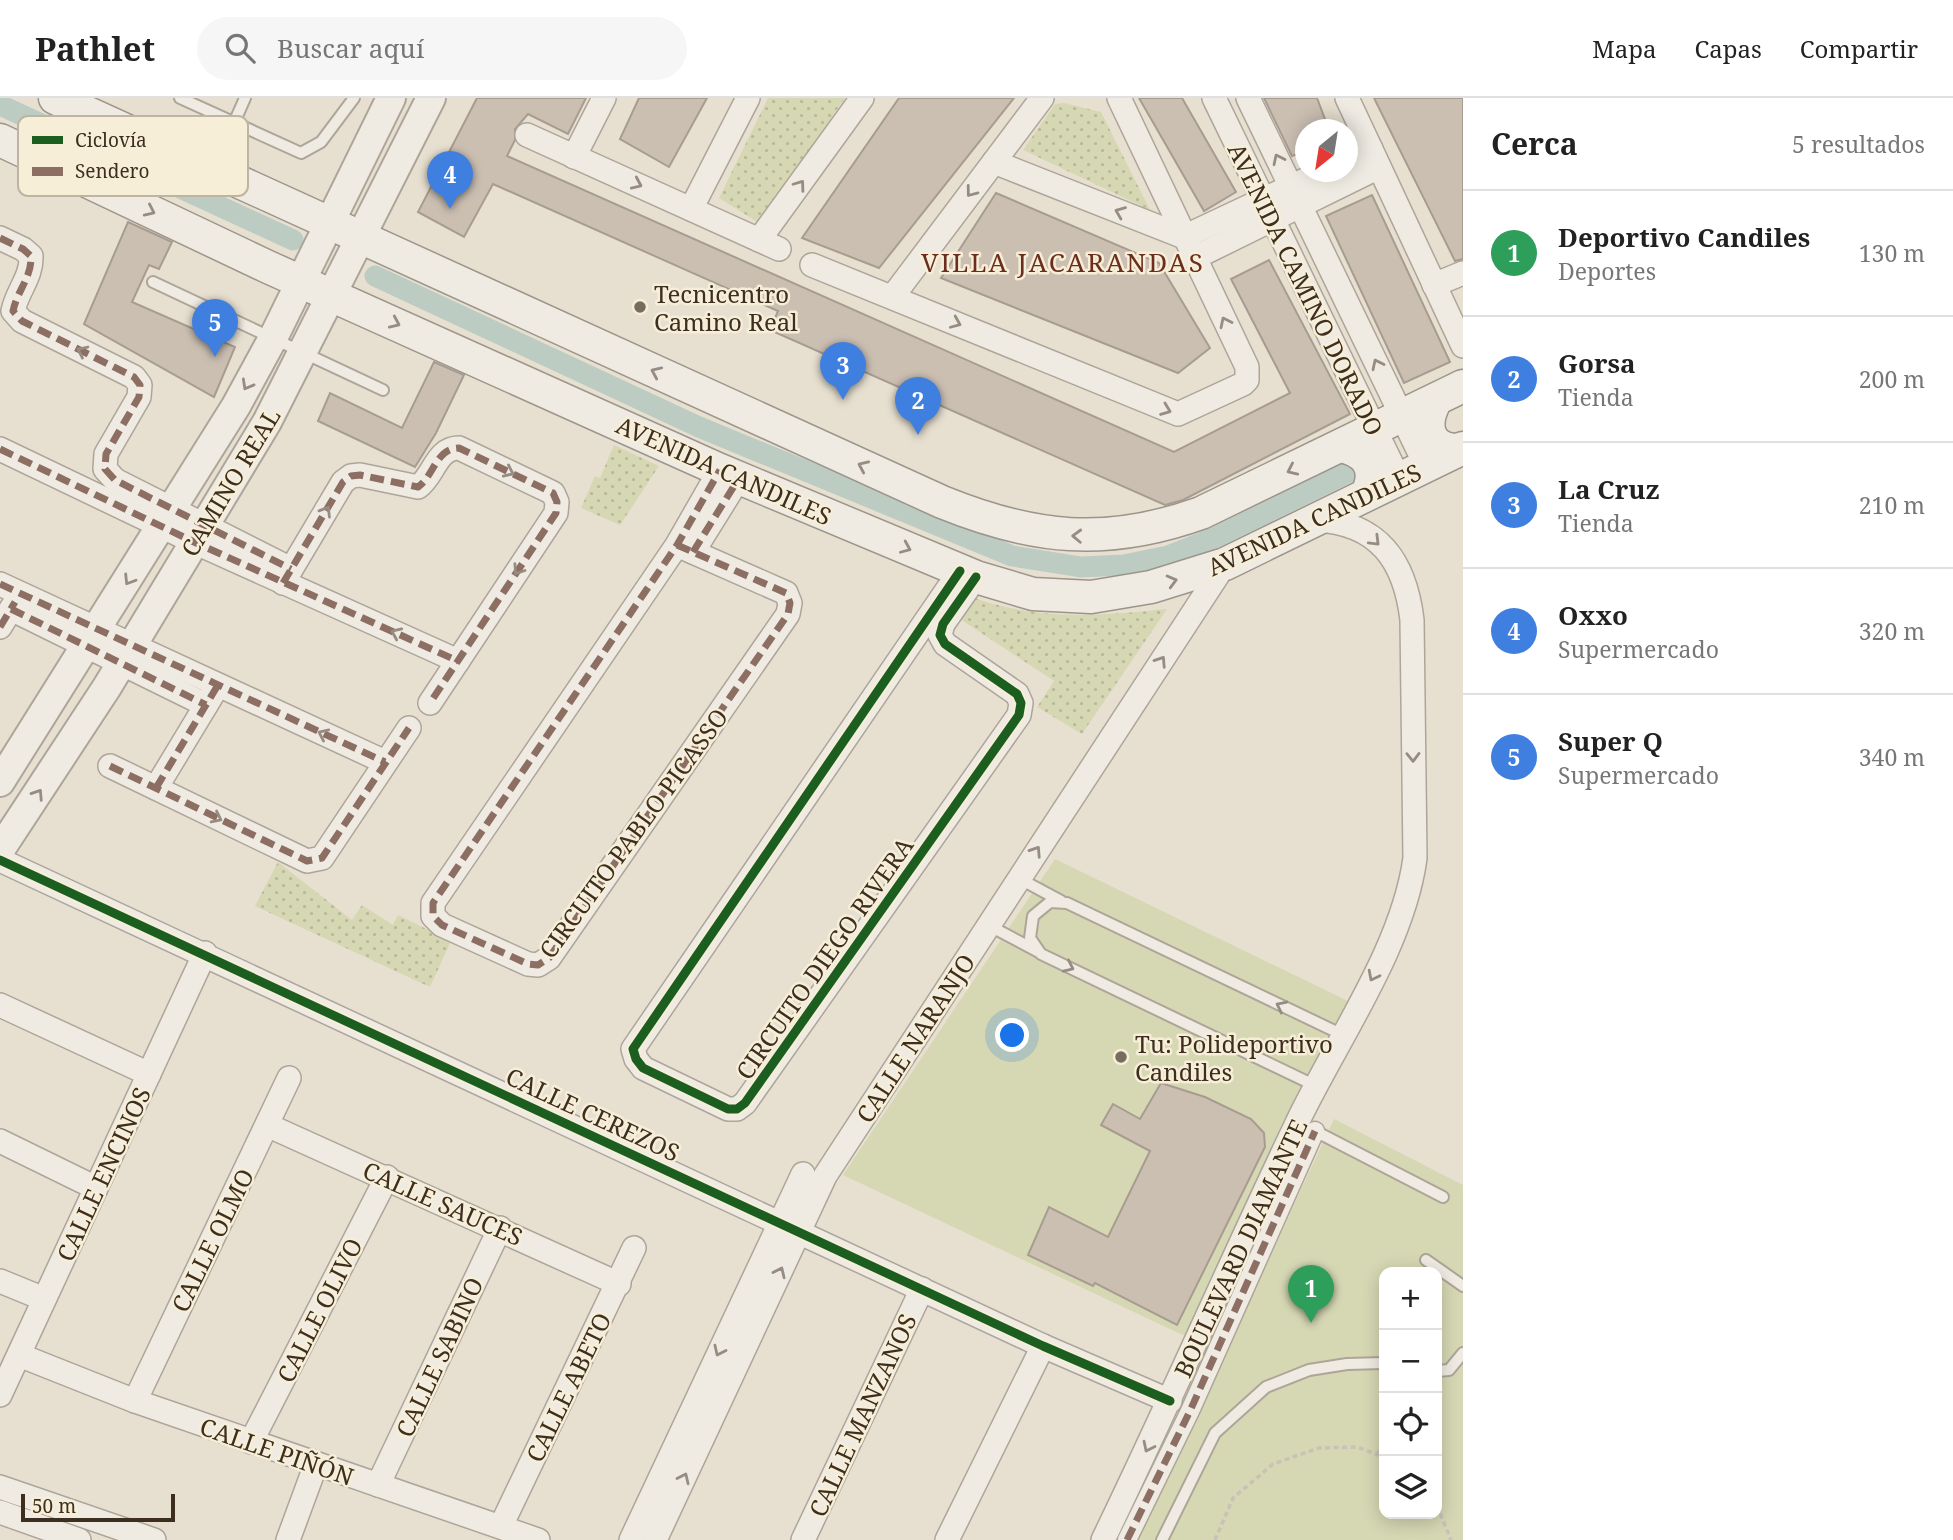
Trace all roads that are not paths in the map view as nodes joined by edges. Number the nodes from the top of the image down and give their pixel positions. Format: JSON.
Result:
{"nodes":[{"id":1,"x":55,"y":98,"type":"edge"},
{"id":2,"x":180,"y":98,"type":"edge"},
{"id":3,"x":245,"y":98,"type":"edge"},
{"id":4,"x":354,"y":98,"type":"edge"},
{"id":5,"x":391,"y":98,"type":"edge"},
{"id":6,"x":431,"y":98,"type":"edge"},
{"id":7,"x":604,"y":98,"type":"edge"},
{"id":8,"x":748,"y":98,"type":"edge"},
{"id":9,"x":862,"y":98,"type":"edge"},
{"id":10,"x":1042,"y":98,"type":"edge"},
{"id":11,"x":1119,"y":98,"type":"edge"},
{"id":12,"x":1214,"y":98,"type":"edge"},
{"id":13,"x":1248,"y":98,"type":"edge"},
{"id":14,"x":1347,"y":98,"type":"edge"},
{"id":15,"x":94,"y":116,"type":"edge"},
{"id":16,"x":219,"y":116,"type":"edge"},
{"id":17,"x":237,"y":116,"type":"edge"},
{"id":18,"x":248,"y":129,"type":"edge"},
{"id":19,"x":527,"y":135,"type":"dead end"},
{"id":20,"x":0,"y":140,"type":"edge"},
{"id":21,"x":18,"y":148,"type":"edge"},
{"id":22,"x":574,"y":157,"type":"junction"},
{"id":23,"x":1375,"y":158,"type":"junction"},
{"id":24,"x":1358,"y":159,"type":"edge"},
{"id":25,"x":993,"y":162,"type":"junction"},
{"id":26,"x":1311,"y":182,"type":"edge"},
{"id":27,"x":248,"y":187,"type":"edge"},
{"id":28,"x":120,"y":196,"type":"edge"},
{"id":29,"x":1296,"y":196,"type":"junction"},
{"id":30,"x":691,"y":209,"type":"junction"},
{"id":31,"x":1268,"y":209,"type":"junction"},
{"id":32,"x":329,"y":223,"type":"junction"},
{"id":33,"x":1184,"y":237,"type":"junction"},
{"id":34,"x":361,"y":238,"type":"junction"},
{"id":35,"x":0,"y":239,"type":"edge"},
{"id":36,"x":1194,"y":258,"type":"junction"},
{"id":37,"x":812,"y":264,"type":"dead end"},
{"id":38,"x":1463,"y":273,"type":"edge"},
{"id":39,"x":301,"y":281,"type":"junction"},
{"id":40,"x":153,"y":282,"type":"dead end"},
{"id":41,"x":1434,"y":285,"type":"junction"},
{"id":42,"x":333,"y":295,"type":"junction"},
{"id":43,"x":893,"y":296,"type":"junction"},
{"id":44,"x":273,"y":338,"type":"junction"},
{"id":45,"x":1463,"y":346,"type":"edge"},
{"id":46,"x":304,"y":353,"type":"junction"},
{"id":47,"x":383,"y":390,"type":"dead end"},
{"id":48,"x":1449,"y":393,"type":"edge"},
{"id":49,"x":1404,"y":420,"type":"junction"},
{"id":50,"x":1375,"y":434,"type":"junction"},
{"id":51,"x":1341,"y":446,"type":"junction"},
{"id":52,"x":0,"y":449,"type":"edge"},
{"id":53,"x":1461,"y":449,"type":"edge"},
{"id":54,"x":1410,"y":468,"type":"junction"},
{"id":55,"x":729,"y":474,"type":"junction"},
{"id":56,"x":1367,"y":494,"type":"junction"},
{"id":57,"x":168,"y":519,"type":"junction"},
{"id":58,"x":1313,"y":520,"type":"junction"},
{"id":59,"x":199,"y":534,"type":"junction"},
{"id":60,"x":685,"y":548,"type":"junction"},
{"id":61,"x":1225,"y":564,"type":"junction"},
{"id":62,"x":968,"y":574,"type":"junction"},
{"id":63,"x":287,"y":576,"type":"junction"},
{"id":64,"x":8,"y":603,"type":"edge"},
{"id":65,"x":92,"y":638,"type":"junction"},
{"id":66,"x":126,"y":654,"type":"junction"},
{"id":67,"x":458,"y":661,"type":"junction"},
{"id":68,"x":218,"y":685,"type":"junction"},
{"id":69,"x":430,"y":703,"type":"dead end"},
{"id":70,"x":206,"y":705,"type":"junction"},
{"id":71,"x":409,"y":727,"type":"dead end"},
{"id":72,"x":386,"y":762,"type":"junction"},
{"id":73,"x":110,"y":766,"type":"dead end"},
{"id":74,"x":0,"y":782,"type":"edge"},
{"id":75,"x":156,"y":788,"type":"junction"},
{"id":76,"x":0,"y":850,"type":"edge"},
{"id":77,"x":0,"y":860,"type":"edge"},
{"id":78,"x":1018,"y":878,"type":"junction"},
{"id":79,"x":1067,"y":903,"type":"junction"},
{"id":80,"x":988,"y":925,"type":"junction"},
{"id":81,"x":205,"y":953,"type":"junction"},
{"id":82,"x":1041,"y":954,"type":"junction"},
{"id":83,"x":0,"y":1005,"type":"edge"},
{"id":84,"x":1343,"y":1035,"type":"junction"},
{"id":85,"x":149,"y":1074,"type":"junction"},
{"id":86,"x":289,"y":1078,"type":"dead end"},
{"id":87,"x":1316,"y":1086,"type":"junction"},
{"id":88,"x":267,"y":1125,"type":"junction"},
{"id":89,"x":1307,"y":1126,"type":"junction"},
{"id":90,"x":0,"y":1141,"type":"edge"},
{"id":91,"x":803,"y":1174,"type":"dead end"},
{"id":92,"x":387,"y":1177,"type":"junction"},
{"id":93,"x":96,"y":1188,"type":"junction"},
{"id":94,"x":1443,"y":1197,"type":"dead end"},
{"id":95,"x":789,"y":1227,"type":"junction"},
{"id":96,"x":500,"y":1228,"type":"junction"},
{"id":97,"x":635,"y":1248,"type":"dead end"},
{"id":98,"x":1426,"y":1260,"type":"dead end"},
{"id":99,"x":0,"y":1281,"type":"edge"},
{"id":100,"x":619,"y":1283,"type":"junction"},
{"id":101,"x":1463,"y":1286,"type":"edge"},
{"id":102,"x":922,"y":1289,"type":"junction"},
{"id":103,"x":44,"y":1299,"type":"junction"},
{"id":104,"x":1043,"y":1346,"type":"junction"},
{"id":105,"x":1463,"y":1353,"type":"edge"},
{"id":106,"x":19,"y":1355,"type":"junction"},
{"id":107,"x":1379,"y":1363,"type":"edge"},
{"id":108,"x":1442,"y":1371,"type":"edge"},
{"id":109,"x":0,"y":1395,"type":"edge"},
{"id":110,"x":135,"y":1401,"type":"junction"},
{"id":111,"x":1170,"y":1401,"type":"junction"},
{"id":112,"x":251,"y":1442,"type":"junction"},
{"id":113,"x":316,"y":1464,"type":"junction"},
{"id":114,"x":378,"y":1485,"type":"junction"},
{"id":115,"x":0,"y":1487,"type":"edge"},
{"id":116,"x":0,"y":1512,"type":"edge"},
{"id":117,"x":501,"y":1526,"type":"junction"},
{"id":118,"x":79,"y":1540,"type":"edge"},
{"id":119,"x":154,"y":1540,"type":"edge"},
{"id":120,"x":288,"y":1540,"type":"edge"},
{"id":121,"x":538,"y":1540,"type":"edge"},
{"id":122,"x":631,"y":1540,"type":"edge"},
{"id":123,"x":655,"y":1540,"type":"edge"},
{"id":124,"x":803,"y":1540,"type":"edge"},
{"id":125,"x":947,"y":1540,"type":"edge"},
{"id":126,"x":1104,"y":1540,"type":"edge"},
{"id":127,"x":1127,"y":1540,"type":"edge"},
{"id":128,"x":1162,"y":1540,"type":"edge"}],
"edges":[{"from":1,"to":15,"type":"main road"},
{"from":2,"to":16,"type":"lane"},
{"from":3,"to":17,"type":"lane"},
{"from":4,"to":18,"type":"lane"},
{"from":5,"to":32,"type":"street","name":"CAMINO REAL"},
{"from":6,"to":34,"type":"street","name":"CAMINO REAL"},
{"from":7,"to":22,"type":"street"},
{"from":8,"to":30,"type":"street"},
{"from":30,"to":9,"type":"street","one_way":true},
{"from":10,"to":25,"type":"street"},
{"from":11,"to":33,"type":"street"},
{"from":12,"to":31,"type":"street","name":"AVENIDA CAMINO DORADO"},
{"from":29,"to":13,"type":"street","name":"AVENIDA CAMINO DORADO","one_way":true},
{"from":14,"to":23,"type":"street"},
{"from":19,"to":22,"type":"street"},
{"from":20,"to":21,"type":"main road","name":"AVENIDA CANDILES","one_way":true},
{"from":22,"to":30,"type":"street","one_way":true},
{"from":23,"to":24,"type":"street"},
{"from":23,"to":29,"type":"street"},
{"from":23,"to":41,"type":"street"},
{"from":33,"to":25,"type":"street","one_way":true},
{"from":25,"to":43,"type":"street","one_way":true},
{"from":26,"to":29,"type":"street"},
{"from":27,"to":32,"type":"main road"},
{"from":28,"to":39,"type":"main road","name":"AVENIDA CANDILES","one_way":true},
{"from":29,"to":31,"type":"street"},
{"from":49,"to":29,"type":"street","name":"AVENIDA CAMINO DORADO","one_way":true},
{"from":31,"to":33,"type":"street"},
{"from":31,"to":36,"type":"street"},
{"from":31,"to":50,"type":"street","name":"AVENIDA CAMINO DORADO"},
{"from":32,"to":34,"type":"main road"},
{"from":32,"to":39,"type":"street","name":"CAMINO REAL"},
{"from":33,"to":36,"type":"street"},
{"from":34,"to":42,"type":"street","name":"CAMINO REAL"},
{"from":51,"to":34,"type":"main road","one_way":true},
{"from":57,"to":35,"type":"street","one_way":true},
{"from":43,"to":36,"type":"street","one_way":true},
{"from":37,"to":43,"type":"street"},
{"from":38,"to":41,"type":"street"},
{"from":39,"to":42,"type":"main road","name":"AVENIDA CANDILES"},
{"from":39,"to":44,"type":"street","name":"CAMINO REAL"},
{"from":40,"to":44,"type":"lane"},
{"from":41,"to":45,"type":"street"},
{"from":42,"to":46,"type":"street","name":"CAMINO REAL"},
{"from":42,"to":55,"type":"main road","name":"AVENIDA CANDILES","one_way":true},
{"from":44,"to":46,"type":"lane"},
{"from":44,"to":57,"type":"street","name":"CAMINO REAL","one_way":true},
{"from":46,"to":47,"type":"lane"},
{"from":46,"to":59,"type":"street","name":"CAMINO REAL"},
{"from":48,"to":49,"type":"main road"},
{"from":48,"to":53,"type":"main road"},
{"from":49,"to":50,"type":"main road"},
{"from":49,"to":54,"type":"street","name":"AVENIDA CAMINO DORADO"},
{"from":50,"to":51,"type":"main road"},
{"from":50,"to":54,"type":"street","name":"AVENIDA CAMINO DORADO"},
{"from":51,"to":56,"type":"main road"},
{"from":52,"to":57,"type":"street"},
{"from":53,"to":54,"type":"main road","name":"AVENIDA CANDILES"},
{"from":54,"to":56,"type":"main road","name":"AVENIDA CANDILES"},
{"from":55,"to":60,"type":"street","name":"CIRCUITO PABLO PICASSO"},
{"from":55,"to":62,"type":"main road","name":"AVENIDA CANDILES","one_way":true},
{"from":56,"to":58,"type":"main road","name":"AVENIDA CANDILES"},
{"from":57,"to":59,"type":"street"},
{"from":57,"to":65,"type":"street","name":"CAMINO REAL","one_way":true},
{"from":58,"to":61,"type":"main road","name":"AVENIDA CANDILES"},
{"from":58,"to":84,"type":"street","name":"BOULEVARD DIAMANTE","one_way":true},
{"from":59,"to":63,"type":"street"},
{"from":59,"to":66,"type":"street","name":"CAMINO REAL"},
{"from":60,"to":60,"type":"street","name":"CIRCUITO PABLO PICASSO"},
{"from":62,"to":61,"type":"main road","name":"AVENIDA CANDILES","one_way":true},
{"from":78,"to":61,"type":"street","name":"CALLE NARANJO","one_way":true},
{"from":62,"to":62,"type":"street","name":"CIRCUITO DIEGO RIVERA"},
{"from":67,"to":63,"type":"street","one_way":true},
{"from":63,"to":67,"type":"street","one_way":true},
{"from":64,"to":65,"type":"street"},
{"from":65,"to":66,"type":"street"},
{"from":65,"to":74,"type":"street","name":"CAMINO REAL"},
{"from":66,"to":68,"type":"street"},
{"from":66,"to":70,"type":"street"},
{"from":76,"to":66,"type":"street","name":"CAMINO REAL","one_way":true},
{"from":67,"to":69,"type":"street"},
{"from":68,"to":70,"type":"street"},
{"from":72,"to":68,"type":"street","one_way":true},
{"from":70,"to":75,"type":"street"},
{"from":71,"to":72,"type":"street"},
{"from":75,"to":72,"type":"street","one_way":true},
{"from":73,"to":75,"type":"street"},
{"from":77,"to":81,"type":"street","name":"CALLE CEREZOS"},
{"from":78,"to":79,"type":"lane"},
{"from":78,"to":80,"type":"street","name":"CALLE NARANJO"},
{"from":79,"to":82,"type":"lane"},
{"from":84,"to":79,"type":"lane","one_way":true},
{"from":80,"to":82,"type":"lane"},
{"from":80,"to":95,"type":"street","name":"CALLE NARANJO"},
{"from":81,"to":85,"type":"street","name":"CALLE ENCINOS"},
{"from":81,"to":95,"type":"street","name":"CALLE CEREZOS"},
{"from":82,"to":87,"type":"lane","one_way":true},
{"from":83,"to":85,"type":"street"},
{"from":84,"to":87,"type":"street","name":"BOULEVARD DIAMANTE"},
{"from":85,"to":93,"type":"street","name":"CALLE ENCINOS"},
{"from":86,"to":88,"type":"street","name":"CALLE OLMO"},
{"from":87,"to":89,"type":"street","name":"BOULEVARD DIAMANTE"},
{"from":88,"to":92,"type":"street","name":"CALLE SAUCES"},
{"from":88,"to":110,"type":"street","name":"CALLE OLMO"},
{"from":89,"to":94,"type":"lane"},
{"from":89,"to":111,"type":"street","name":"BOULEVARD DIAMANTE"},
{"from":89,"to":127,"type":"street","name":"BOULEVARD DIAMANTE"},
{"from":90,"to":93,"type":"street"},
{"from":91,"to":95,"type":"street","name":"CALLE NARANJO"},
{"from":92,"to":96,"type":"street","name":"CALLE SAUCES"},
{"from":92,"to":112,"type":"street","name":"CALLE OLIVO"},
{"from":93,"to":103,"type":"street","name":"CALLE ENCINOS"},
{"from":95,"to":102,"type":"street","name":"CALLE CEREZOS"},
{"from":95,"to":122,"type":"street","name":"CALLE NARANJO","one_way":true},
{"from":123,"to":95,"type":"street","name":"CALLE NARANJO","one_way":true},
{"from":96,"to":100,"type":"street","name":"CALLE SAUCES"},
{"from":96,"to":114,"type":"street","name":"CALLE SABINO"},
{"from":97,"to":100,"type":"street","name":"CALLE ABETO"},
{"from":98,"to":101,"type":"lane"},
{"from":99,"to":103,"type":"street"},
{"from":100,"to":117,"type":"street","name":"CALLE ABETO"},
{"from":102,"to":104,"type":"street","name":"CALLE CEREZOS"},
{"from":102,"to":124,"type":"street","name":"CALLE MANZANOS"},
{"from":103,"to":106,"type":"street","name":"CALLE ENCINOS"},
{"from":104,"to":111,"type":"street","name":"CALLE CEREZOS"},
{"from":104,"to":125,"type":"street"},
{"from":105,"to":108,"type":"lane"},
{"from":106,"to":109,"type":"street","name":"CALLE ENCINOS"},
{"from":106,"to":110,"type":"street","name":"CALLE PIÑÓN"},
{"from":107,"to":128,"type":"lane"},
{"from":110,"to":112,"type":"street","name":"CALLE PIÑÓN"},
{"from":111,"to":126,"type":"street","name":"BOULEVARD DIAMANTE","one_way":true},
{"from":112,"to":113,"type":"street","name":"CALLE PIÑÓN"},
{"from":113,"to":114,"type":"street","name":"CALLE PIÑÓN"},
{"from":113,"to":120,"type":"street"},
{"from":114,"to":117,"type":"street","name":"CALLE PIÑÓN"},
{"from":115,"to":119,"type":"street"},
{"from":116,"to":118,"type":"street"},
{"from":117,"to":121,"type":"street","name":"CALLE PIÑÓN"}]}
